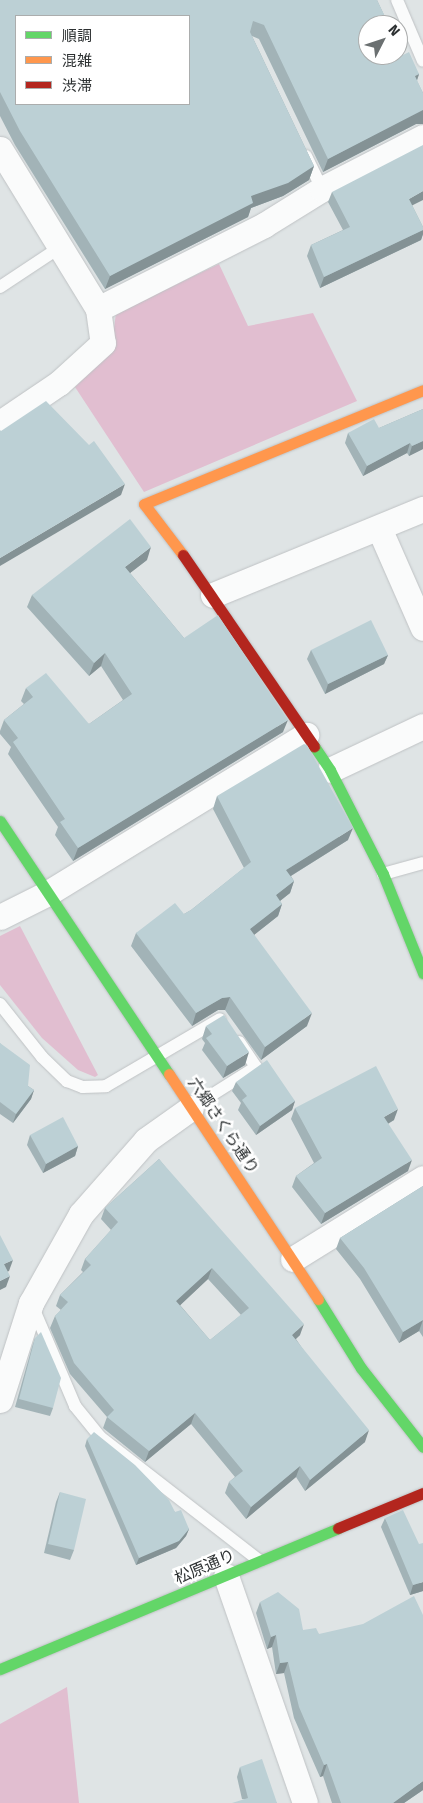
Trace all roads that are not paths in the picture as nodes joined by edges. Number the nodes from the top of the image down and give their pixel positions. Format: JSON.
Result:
{"nodes":[{"id":1,"x":397,"y":0,"type":"edge"},
{"id":2,"x":423,"y":61,"type":"edge"},
{"id":3,"x":423,"y":137,"type":"edge"},
{"id":4,"x":301,"y":146,"type":"edge"},
{"id":5,"x":0,"y":149,"type":"edge"},
{"id":6,"x":322,"y":190,"type":"junction"},
{"id":7,"x":59,"y":248,"type":"junction"},
{"id":8,"x":0,"y":287,"type":"edge"},
{"id":9,"x":98,"y":309,"type":"junction"},
{"id":10,"x":423,"y":390,"type":"edge"},
{"id":11,"x":0,"y":423,"type":"edge"},
{"id":12,"x":423,"y":509,"type":"edge"},
{"id":13,"x":379,"y":528,"type":"junction"},
{"id":14,"x":213,"y":595,"type":"junction"},
{"id":15,"x":423,"y":628,"type":"edge"},
{"id":16,"x":423,"y":726,"type":"edge"},
{"id":17,"x":306,"y":735,"type":"junction"},
{"id":18,"x":330,"y":770,"type":"junction"},
{"id":19,"x":0,"y":821,"type":"edge"},
{"id":20,"x":423,"y":863,"type":"edge"},
{"id":21,"x":383,"y":874,"type":"junction"},
{"id":22,"x":48,"y":893,"type":"junction"},
{"id":23,"x":0,"y":917,"type":"edge"},
{"id":24,"x":423,"y":973,"type":"edge"},
{"id":25,"x":0,"y":1004,"type":"edge"},
{"id":26,"x":158,"y":1057,"type":"junction"},
{"id":27,"x":191,"y":1108,"type":"junction"},
{"id":28,"x":423,"y":1178,"type":"edge"},
{"id":29,"x":293,"y":1259,"type":"junction"},
{"id":30,"x":31,"y":1303,"type":"junction"},
{"id":31,"x":0,"y":1400,"type":"edge"},
{"id":32,"x":423,"y":1447,"type":"edge"},
{"id":33,"x":423,"y":1494,"type":"edge"},
{"id":34,"x":260,"y":1561,"type":"junction"},
{"id":35,"x":226,"y":1576,"type":"junction"},
{"id":36,"x":0,"y":1669,"type":"edge"},
{"id":37,"x":305,"y":1803,"type":"edge"}],
"edges":[{"from":1,"to":2,"type":"lane"},
{"from":3,"to":6,"type":"street"},
{"from":4,"to":6,"type":"lane"},
{"from":5,"to":7,"type":"street"},
{"from":6,"to":9,"type":"street"},
{"from":7,"to":8,"type":"lane"},
{"from":7,"to":9,"type":"street"},
{"from":9,"to":11,"type":"street"},
{"from":10,"to":14,"type":"main road"},
{"from":12,"to":13,"type":"street"},
{"from":13,"to":14,"type":"street"},
{"from":13,"to":15,"type":"street"},
{"from":14,"to":17,"type":"main road"},
{"from":16,"to":18,"type":"street"},
{"from":17,"to":18,"type":"main road"},
{"from":17,"to":22,"type":"street"},
{"from":18,"to":21,"type":"main road"},
{"from":19,"to":22,"type":"main road","name":"六郷さくら通り"},
{"from":20,"to":21,"type":"lane"},
{"from":21,"to":24,"type":"main road"},
{"from":22,"to":23,"type":"street"},
{"from":22,"to":26,"type":"main road","name":"六郷さくら通り"},
{"from":25,"to":26,"type":"lane"},
{"from":26,"to":27,"type":"main road","name":"六郷さくら通り"},
{"from":26,"to":27,"type":"lane"},
{"from":27,"to":29,"type":"main road","name":"六郷さくら通り"},
{"from":27,"to":30,"type":"street"},
{"from":28,"to":29,"type":"street"},
{"from":29,"to":32,"type":"main road","name":"六郷さくら通り"},
{"from":30,"to":31,"type":"street"},
{"from":30,"to":34,"type":"lane"},
{"from":33,"to":34,"type":"main road","name":"松原通り"},
{"from":34,"to":35,"type":"main road","name":"松原通り"},
{"from":35,"to":36,"type":"main road","name":"松原通り"},
{"from":35,"to":37,"type":"street"}]}
